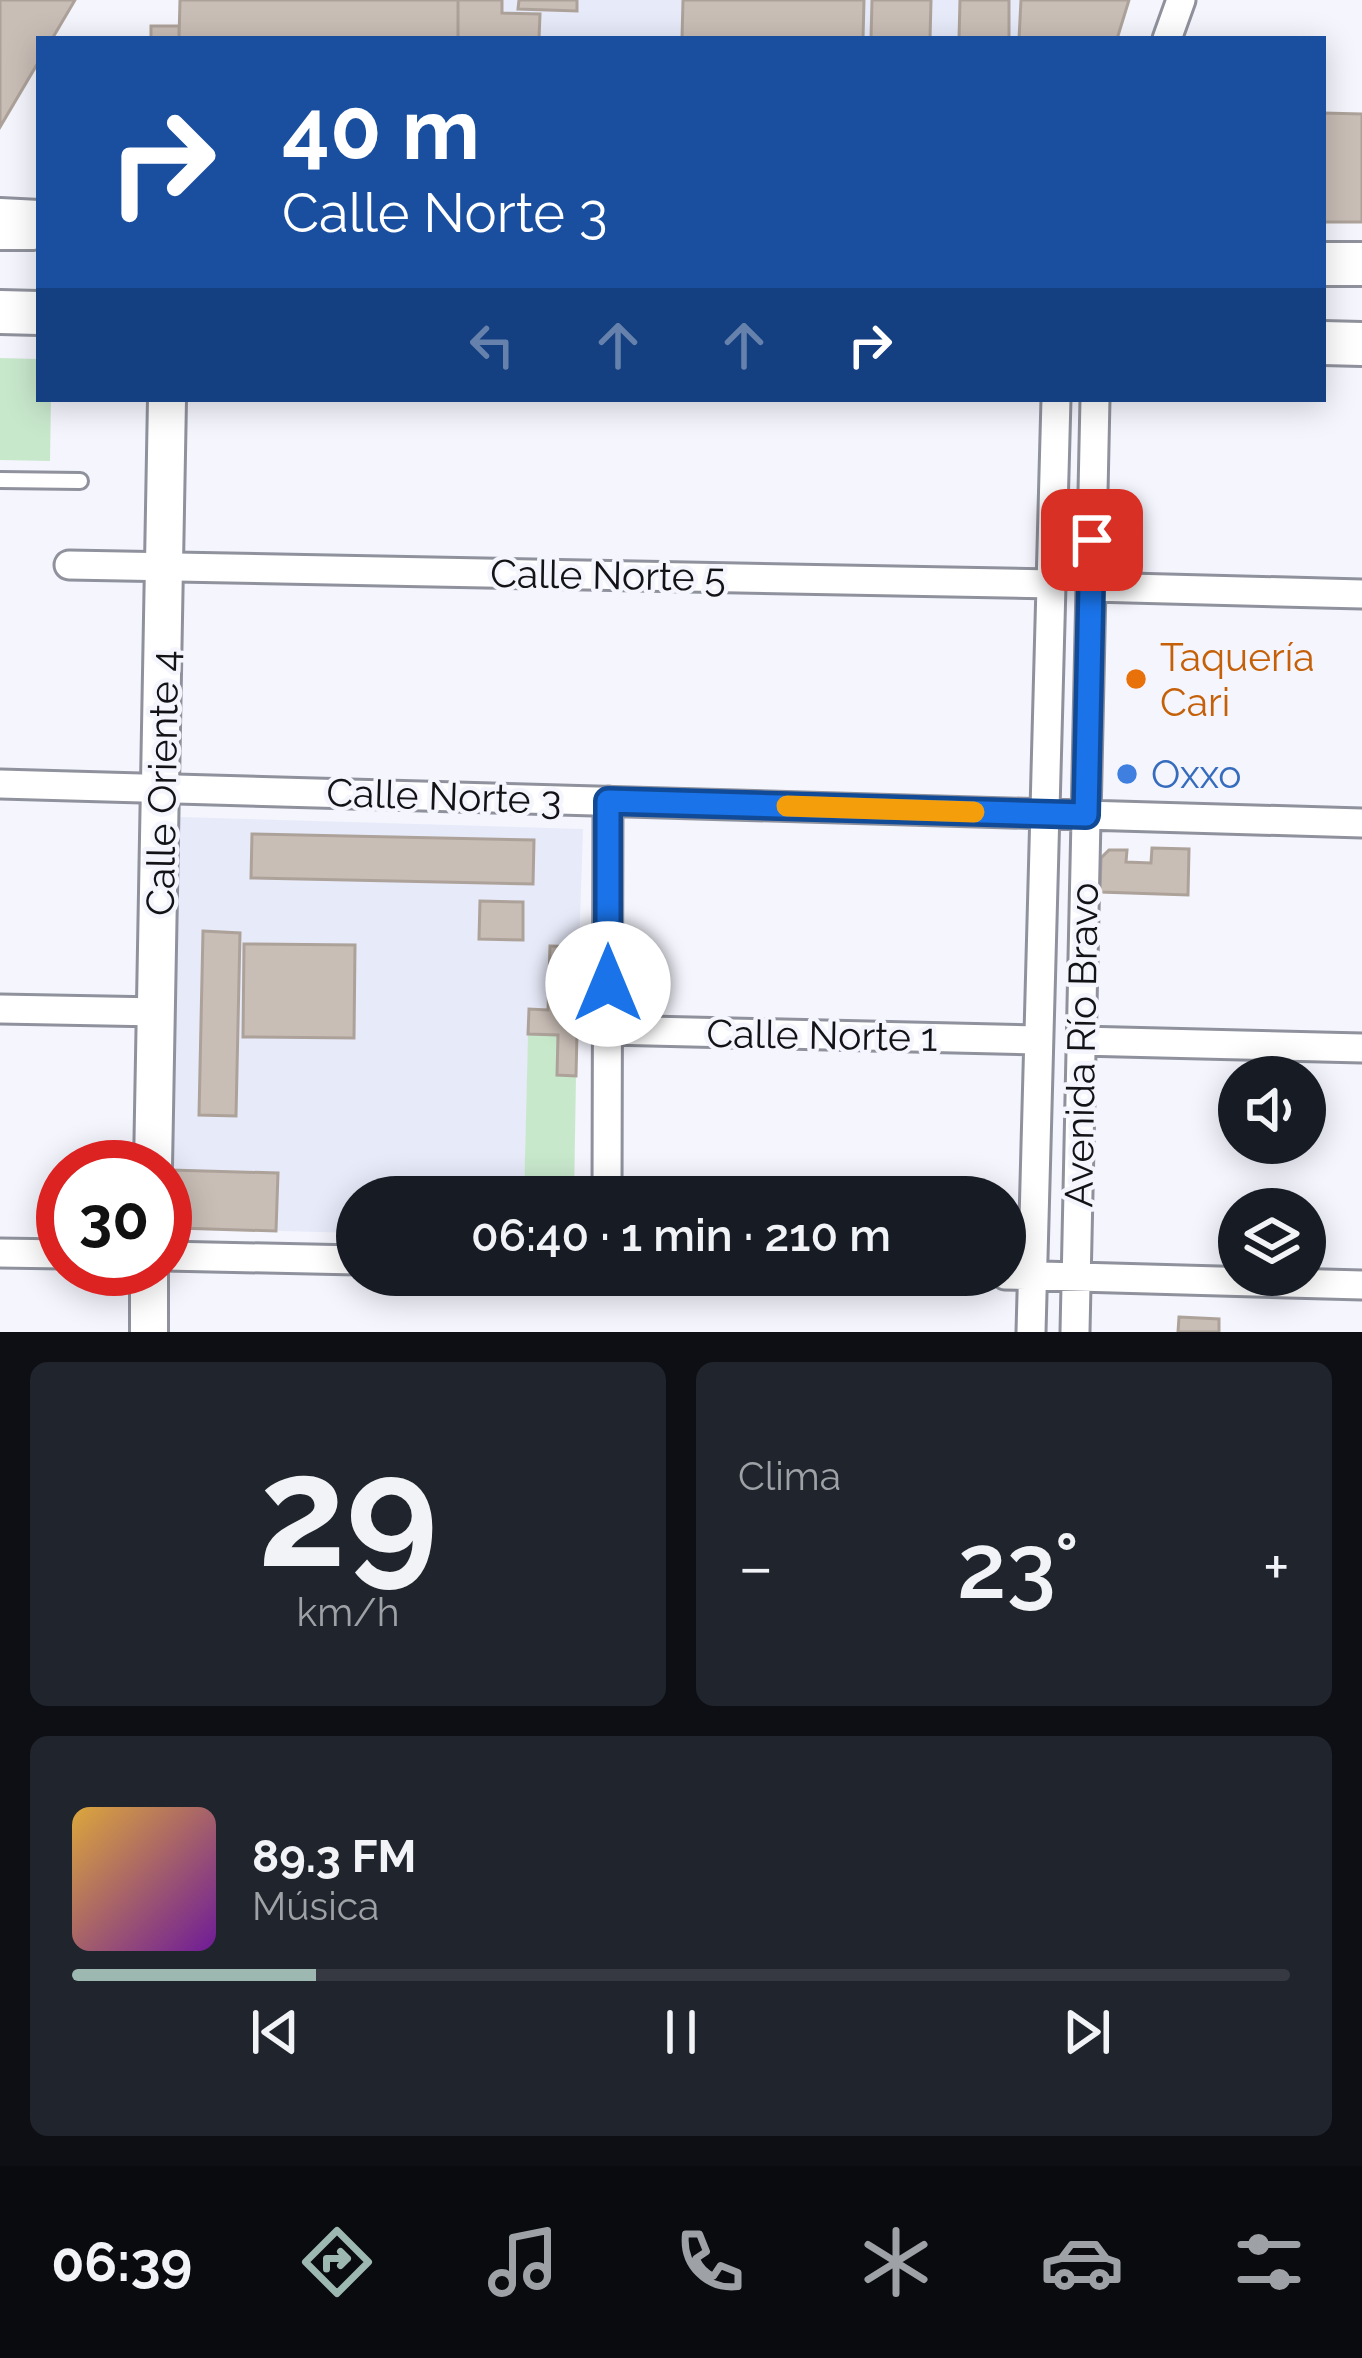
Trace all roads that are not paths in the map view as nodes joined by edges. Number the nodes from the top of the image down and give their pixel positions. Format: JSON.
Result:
{"nodes":[{"id":1,"x":1181,"y":0,"type":"edge"},
{"id":2,"x":1168,"y":36,"type":"edge"},
{"id":3,"x":0,"y":220,"type":"edge"},
{"id":4,"x":36,"y":222,"type":"edge"},
{"id":5,"x":0,"y":242,"type":"edge"},
{"id":6,"x":36,"y":242,"type":"edge"},
{"id":7,"x":1326,"y":264,"type":"edge"},
{"id":8,"x":1362,"y":264,"type":"edge"},
{"id":9,"x":0,"y":311,"type":"edge"},
{"id":10,"x":36,"y":313,"type":"edge"},
{"id":11,"x":1326,"y":343,"type":"edge"},
{"id":12,"x":1362,"y":344,"type":"edge"},
{"id":13,"x":167,"y":402,"type":"edge"},
{"id":14,"x":1056,"y":402,"type":"edge"},
{"id":15,"x":1095,"y":402,"type":"edge"},
{"id":16,"x":0,"y":481,"type":"edge"},
{"id":17,"x":80,"y":481,"type":"dead end"},
{"id":18,"x":69,"y":565,"type":"dead end"},
{"id":19,"x":165,"y":565,"type":"junction"},
{"id":20,"x":1051,"y":584,"type":"junction"},
{"id":21,"x":1091,"y":587,"type":"junction"},
{"id":22,"x":1362,"y":594,"type":"edge"},
{"id":23,"x":0,"y":784,"type":"edge"},
{"id":24,"x":162,"y":788,"type":"junction"},
{"id":25,"x":608,"y":801,"type":"junction"},
{"id":26,"x":1043,"y":814,"type":"junction"},
{"id":27,"x":1086,"y":815,"type":"junction"},
{"id":28,"x":1362,"y":823,"type":"edge"},
{"id":29,"x":0,"y":1009,"type":"edge"},
{"id":30,"x":159,"y":1012,"type":"junction"},
{"id":31,"x":608,"y":1030,"type":"junction"},
{"id":32,"x":1036,"y":1040,"type":"junction"},
{"id":33,"x":1080,"y":1041,"type":"junction"},
{"id":34,"x":1362,"y":1048,"type":"edge"},
{"id":35,"x":154,"y":1140,"type":"edge"},
{"id":36,"x":607,"y":1176,"type":"edge"},
{"id":37,"x":1026,"y":1176,"type":"edge"},
{"id":38,"x":0,"y":1253,"type":"edge"},
{"id":39,"x":36,"y":1254,"type":"edge"},
{"id":40,"x":192,"y":1257,"type":"edge"},
{"id":41,"x":336,"y":1260,"type":"edge"},
{"id":42,"x":1026,"y":1275,"type":"edge"},
{"id":43,"x":1076,"y":1276,"type":"junction"},
{"id":44,"x":1362,"y":1285,"type":"edge"},
{"id":45,"x":149,"y":1296,"type":"edge"},
{"id":46,"x":1022,"y":1296,"type":"edge"},
{"id":47,"x":149,"y":1332,"type":"edge"},
{"id":48,"x":1030,"y":1332,"type":"edge"},
{"id":49,"x":1075,"y":1332,"type":"edge"}],
"edges":[{"from":1,"to":2,"type":"street"},
{"from":3,"to":4,"type":"main road"},
{"from":5,"to":6,"type":"lane"},
{"from":7,"to":8,"type":"main road"},
{"from":9,"to":10,"type":"main road"},
{"from":11,"to":12,"type":"main road"},
{"from":13,"to":19,"type":"street","name":"Calle Oriente 4"},
{"from":14,"to":20,"type":"street","name":"Avenida Río Bravo"},
{"from":15,"to":21,"type":"street","name":"Avenida Río Bravo"},
{"from":16,"to":17,"type":"lane"},
{"from":18,"to":19,"type":"street","name":"Calle Norte 5"},
{"from":19,"to":20,"type":"street","name":"Calle Norte 5"},
{"from":19,"to":24,"type":"street","name":"Calle Oriente 4"},
{"from":20,"to":26,"type":"street","name":"Avenida Río Bravo"},
{"from":21,"to":22,"type":"street"},
{"from":21,"to":27,"type":"street","name":"Avenida Río Bravo"},
{"from":23,"to":24,"type":"street","name":"Calle Norte 3"},
{"from":24,"to":25,"type":"street","name":"Calle Norte 3"},
{"from":24,"to":30,"type":"street","name":"Calle Oriente 4"},
{"from":25,"to":26,"type":"street","name":"Calle Norte 3"},
{"from":25,"to":31,"type":"street"},
{"from":26,"to":27,"type":"street","name":"Calle Norte 3"},
{"from":26,"to":32,"type":"street","name":"Avenida Río Bravo"},
{"from":27,"to":28,"type":"street","name":"Calle Norte 3"},
{"from":27,"to":33,"type":"street","name":"Avenida Río Bravo"},
{"from":29,"to":30,"type":"street"},
{"from":30,"to":35,"type":"street","name":"Calle Oriente 4"},
{"from":31,"to":32,"type":"street","name":"Calle Norte 1"},
{"from":31,"to":36,"type":"street"},
{"from":32,"to":37,"type":"street","name":"Avenida Río Bravo"},
{"from":33,"to":34,"type":"street"},
{"from":33,"to":43,"type":"street","name":"Avenida Río Bravo"},
{"from":38,"to":39,"type":"street"},
{"from":40,"to":41,"type":"street"},
{"from":42,"to":43,"type":"street"},
{"from":43,"to":44,"type":"street"},
{"from":43,"to":49,"type":"street","name":"Avenida Río Bravo"},
{"from":45,"to":47,"type":"street"},
{"from":46,"to":48,"type":"street","name":"Avenida Río Bravo"}]}
